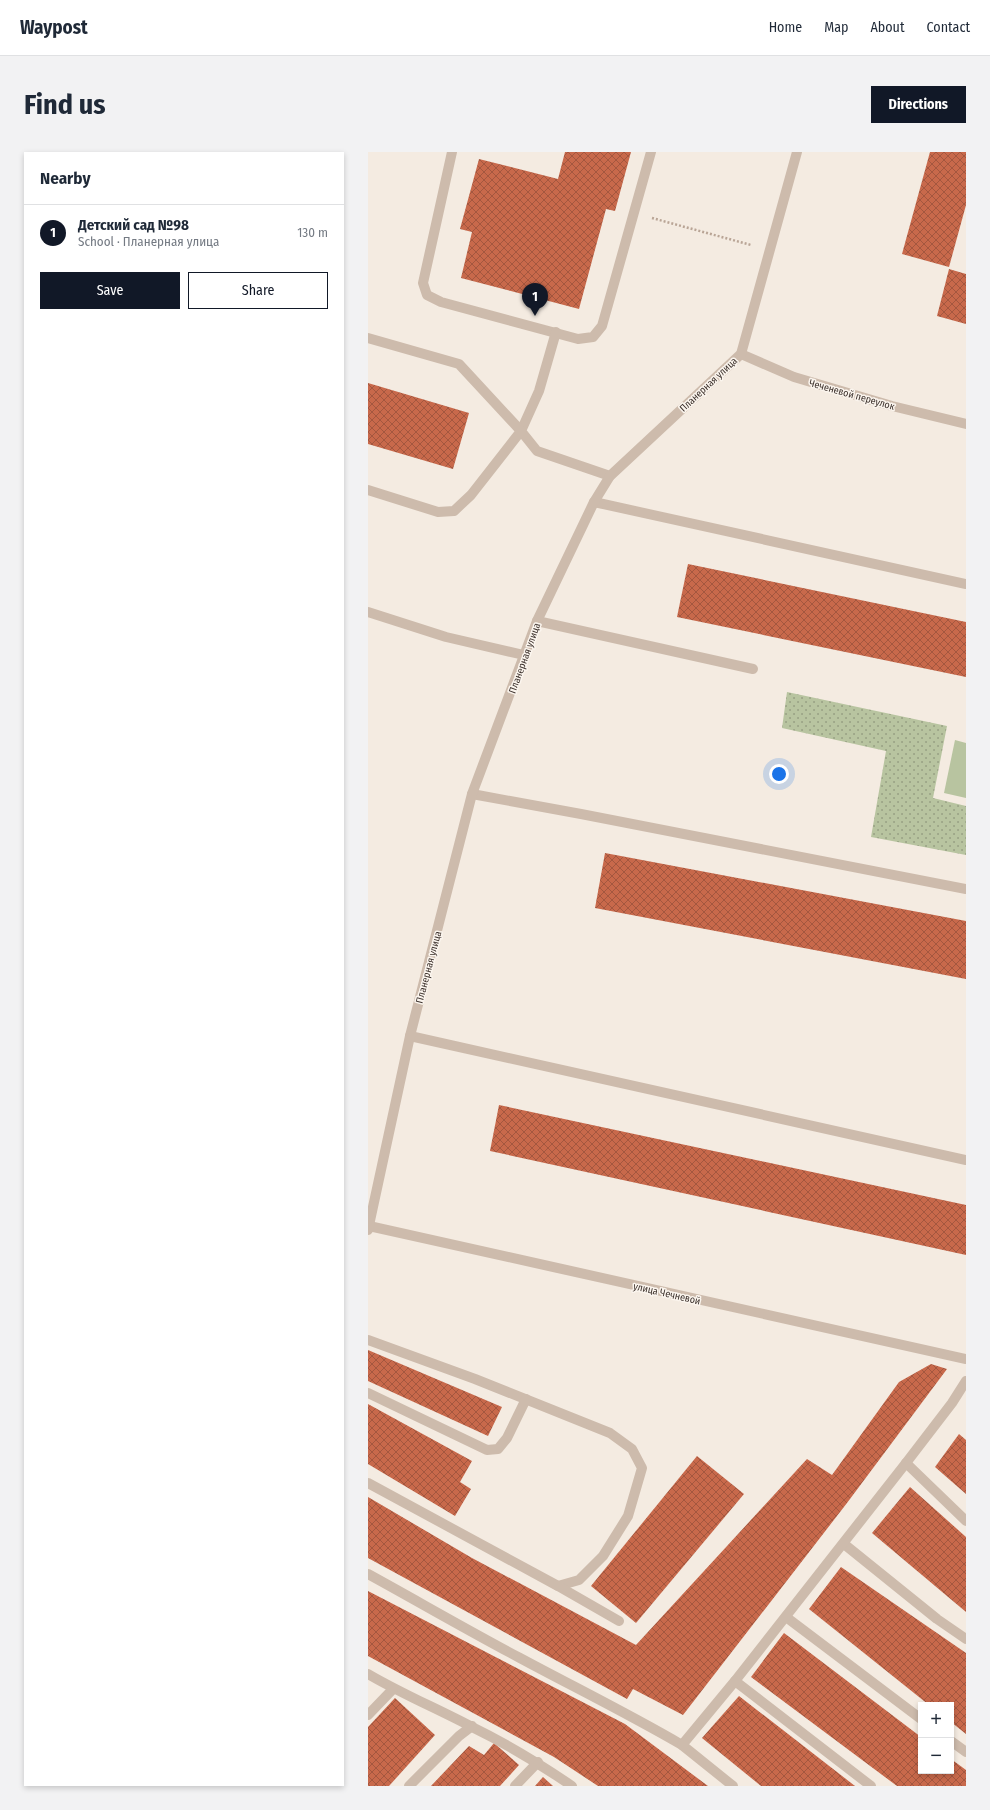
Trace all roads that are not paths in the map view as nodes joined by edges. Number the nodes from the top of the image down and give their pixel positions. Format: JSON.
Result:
{"nodes":[{"id":1,"x":452,"y":152,"type":"edge"},
{"id":2,"x":651,"y":152,"type":"edge"},
{"id":3,"x":797,"y":152,"type":"edge"},
{"id":4,"x":556,"y":332,"type":"junction"},
{"id":5,"x":368,"y":338,"type":"edge"},
{"id":6,"x":741,"y":354,"type":"junction"},
{"id":7,"x":966,"y":424,"type":"edge"},
{"id":8,"x":521,"y":431,"type":"junction"},
{"id":9,"x":610,"y":476,"type":"junction"},
{"id":10,"x":368,"y":490,"type":"edge"},
{"id":11,"x":594,"y":502,"type":"junction"},
{"id":12,"x":966,"y":584,"type":"edge"},
{"id":13,"x":368,"y":612,"type":"edge"},
{"id":14,"x":537,"y":621,"type":"junction"},
{"id":15,"x":524,"y":655,"type":"junction"},
{"id":16,"x":753,"y":669,"type":"dead end"},
{"id":17,"x":472,"y":794,"type":"junction"},
{"id":18,"x":966,"y":889,"type":"edge"},
{"id":19,"x":410,"y":1036,"type":"junction"},
{"id":20,"x":966,"y":1160,"type":"edge"},
{"id":21,"x":368,"y":1228,"type":"edge"},
{"id":22,"x":368,"y":1340,"type":"edge"},
{"id":23,"x":966,"y":1359,"type":"edge"},
{"id":24,"x":966,"y":1381,"type":"edge"},
{"id":25,"x":368,"y":1393,"type":"edge"},
{"id":26,"x":526,"y":1399,"type":"junction"},
{"id":27,"x":906,"y":1463,"type":"junction"},
{"id":28,"x":368,"y":1483,"type":"edge"},
{"id":29,"x":966,"y":1521,"type":"edge"},
{"id":30,"x":844,"y":1544,"type":"junction"},
{"id":31,"x":368,"y":1574,"type":"edge"},
{"id":32,"x":558,"y":1586,"type":"junction"},
{"id":33,"x":786,"y":1617,"type":"junction"},
{"id":34,"x":619,"y":1621,"type":"dead end"},
{"id":35,"x":966,"y":1639,"type":"edge"},
{"id":36,"x":368,"y":1674,"type":"edge"},
{"id":37,"x":735,"y":1681,"type":"junction"},
{"id":38,"x":394,"y":1689,"type":"junction"},
{"id":39,"x":368,"y":1715,"type":"edge"},
{"id":40,"x":918,"y":1717,"type":"edge"},
{"id":41,"x":472,"y":1726,"type":"junction"},
{"id":42,"x":954,"y":1743,"type":"edge"},
{"id":43,"x":682,"y":1745,"type":"junction"},
{"id":44,"x":966,"y":1752,"type":"edge"},
{"id":45,"x":538,"y":1762,"type":"junction"},
{"id":46,"x":409,"y":1786,"type":"edge"},
{"id":47,"x":515,"y":1786,"type":"edge"},
{"id":48,"x":572,"y":1786,"type":"edge"},
{"id":49,"x":734,"y":1786,"type":"edge"},
{"id":50,"x":871,"y":1786,"type":"edge"}],
"edges":[{"from":1,"to":4,"type":"street"},
{"from":2,"to":4,"type":"street"},
{"from":3,"to":6,"type":"street","name":"Планерная улица"},
{"from":4,"to":8,"type":"street"},
{"from":5,"to":8,"type":"street"},
{"from":6,"to":7,"type":"street","name":"Чеченевой переулок"},
{"from":6,"to":9,"type":"street","name":"Планерная улица"},
{"from":8,"to":9,"type":"street"},
{"from":8,"to":10,"type":"street"},
{"from":9,"to":11,"type":"street","name":"Планерная улица"},
{"from":11,"to":12,"type":"street"},
{"from":11,"to":14,"type":"street","name":"Планерная улица"},
{"from":13,"to":15,"type":"street"},
{"from":14,"to":15,"type":"street","name":"Планерная улица"},
{"from":14,"to":16,"type":"street"},
{"from":15,"to":17,"type":"street","name":"Планерная улица"},
{"from":17,"to":18,"type":"street"},
{"from":17,"to":19,"type":"street","name":"Планерная улица"},
{"from":19,"to":20,"type":"street"},
{"from":19,"to":21,"type":"street","name":"Планерная улица"},
{"from":21,"to":23,"type":"street","name":"улица Чечневой"},
{"from":22,"to":26,"type":"street"},
{"from":24,"to":27,"type":"street"},
{"from":25,"to":26,"type":"street"},
{"from":26,"to":32,"type":"street"},
{"from":27,"to":29,"type":"street"},
{"from":27,"to":30,"type":"street"},
{"from":28,"to":32,"type":"street"},
{"from":30,"to":33,"type":"street"},
{"from":30,"to":35,"type":"street"},
{"from":31,"to":43,"type":"street"},
{"from":32,"to":34,"type":"street"},
{"from":33,"to":37,"type":"street"},
{"from":33,"to":40,"type":"street"},
{"from":36,"to":38,"type":"street"},
{"from":37,"to":43,"type":"street"},
{"from":37,"to":50,"type":"street"},
{"from":38,"to":39,"type":"street"},
{"from":38,"to":41,"type":"street"},
{"from":41,"to":45,"type":"street"},
{"from":41,"to":46,"type":"street"},
{"from":42,"to":44,"type":"street"},
{"from":43,"to":49,"type":"street"},
{"from":45,"to":47,"type":"street"},
{"from":45,"to":48,"type":"street"}]}
